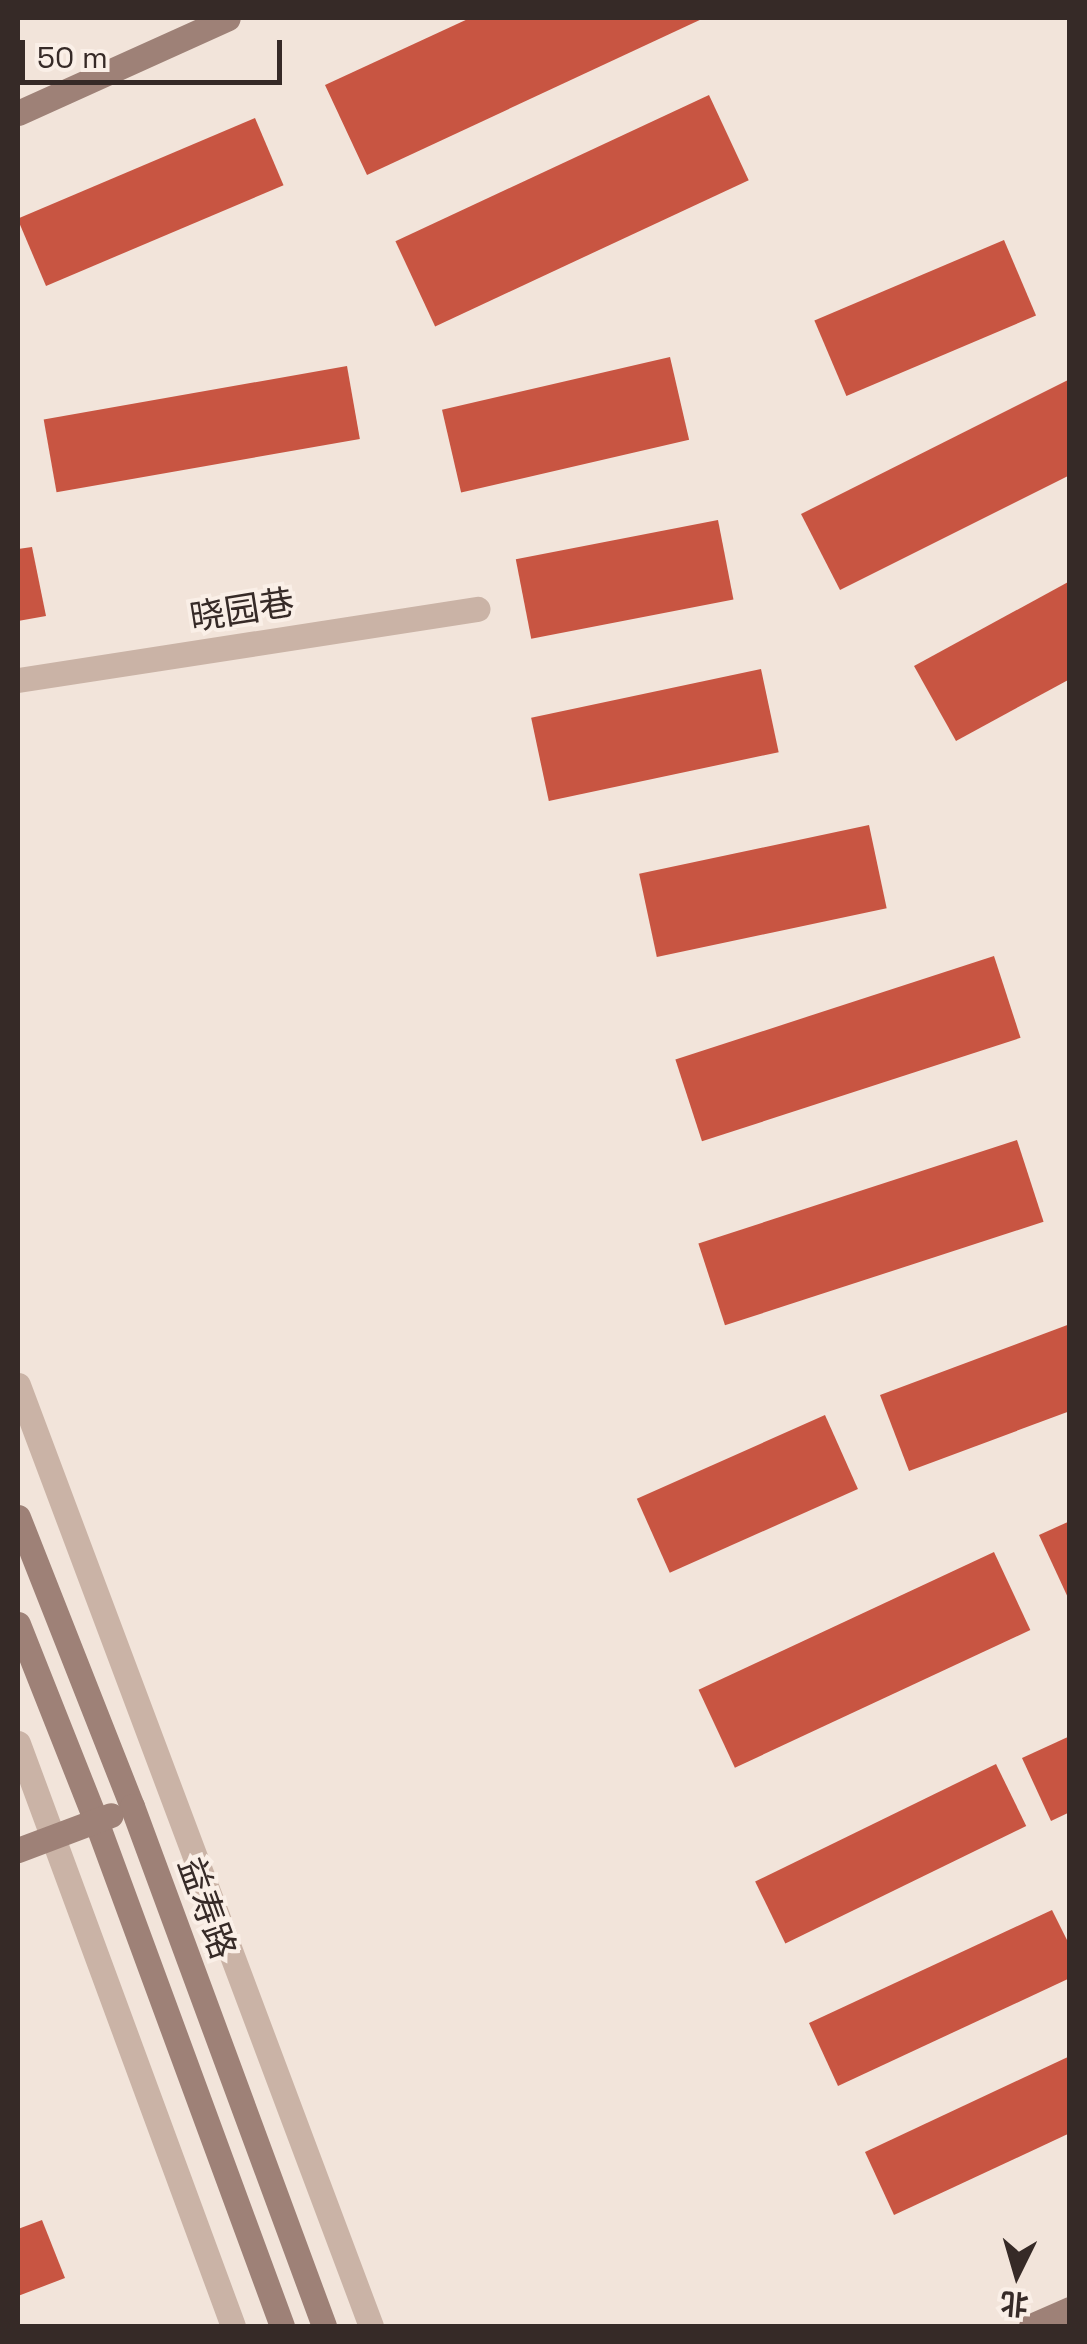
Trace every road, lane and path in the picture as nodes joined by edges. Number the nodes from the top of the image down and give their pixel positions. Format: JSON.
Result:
{"nodes":[{"id":1,"x":228,"y":18,"type":"edge"},
{"id":2,"x":18,"y":113,"type":"edge"},
{"id":3,"x":478,"y":609,"type":"dead end"},
{"id":4,"x":18,"y":680,"type":"edge"},
{"id":5,"x":18,"y":1385,"type":"edge"},
{"id":6,"x":18,"y":1517,"type":"edge"},
{"id":7,"x":18,"y":1624,"type":"edge"},
{"id":8,"x":18,"y":1743,"type":"edge"},
{"id":9,"x":132,"y":1806,"type":"junction"},
{"id":10,"x":96,"y":1821,"type":"junction"},
{"id":11,"x":53,"y":1836,"type":"junction"},
{"id":12,"x":18,"y":1850,"type":"edge"},
{"id":13,"x":1070,"y":2309,"type":"edge"},
{"id":14,"x":233,"y":2326,"type":"edge"},
{"id":15,"x":282,"y":2326,"type":"edge"},
{"id":16,"x":324,"y":2326,"type":"edge"},
{"id":17,"x":371,"y":2326,"type":"edge"},
{"id":18,"x":1031,"y":2326,"type":"edge"}],
"edges":[{"from":1,"to":2,"type":"main road"},
{"from":3,"to":4,"type":"street","name":"晓园巷"},
{"from":5,"to":17,"type":"street"},
{"from":6,"to":9,"type":"main road","name":"益寿路"},
{"from":7,"to":10,"type":"main road"},
{"from":8,"to":11,"type":"street"},
{"from":9,"to":10,"type":"main road"},
{"from":9,"to":16,"type":"main road","name":"益寿路"},
{"from":10,"to":11,"type":"main road"},
{"from":10,"to":15,"type":"main road"},
{"from":11,"to":12,"type":"main road"},
{"from":11,"to":14,"type":"street"},
{"from":13,"to":18,"type":"main road"}]}
